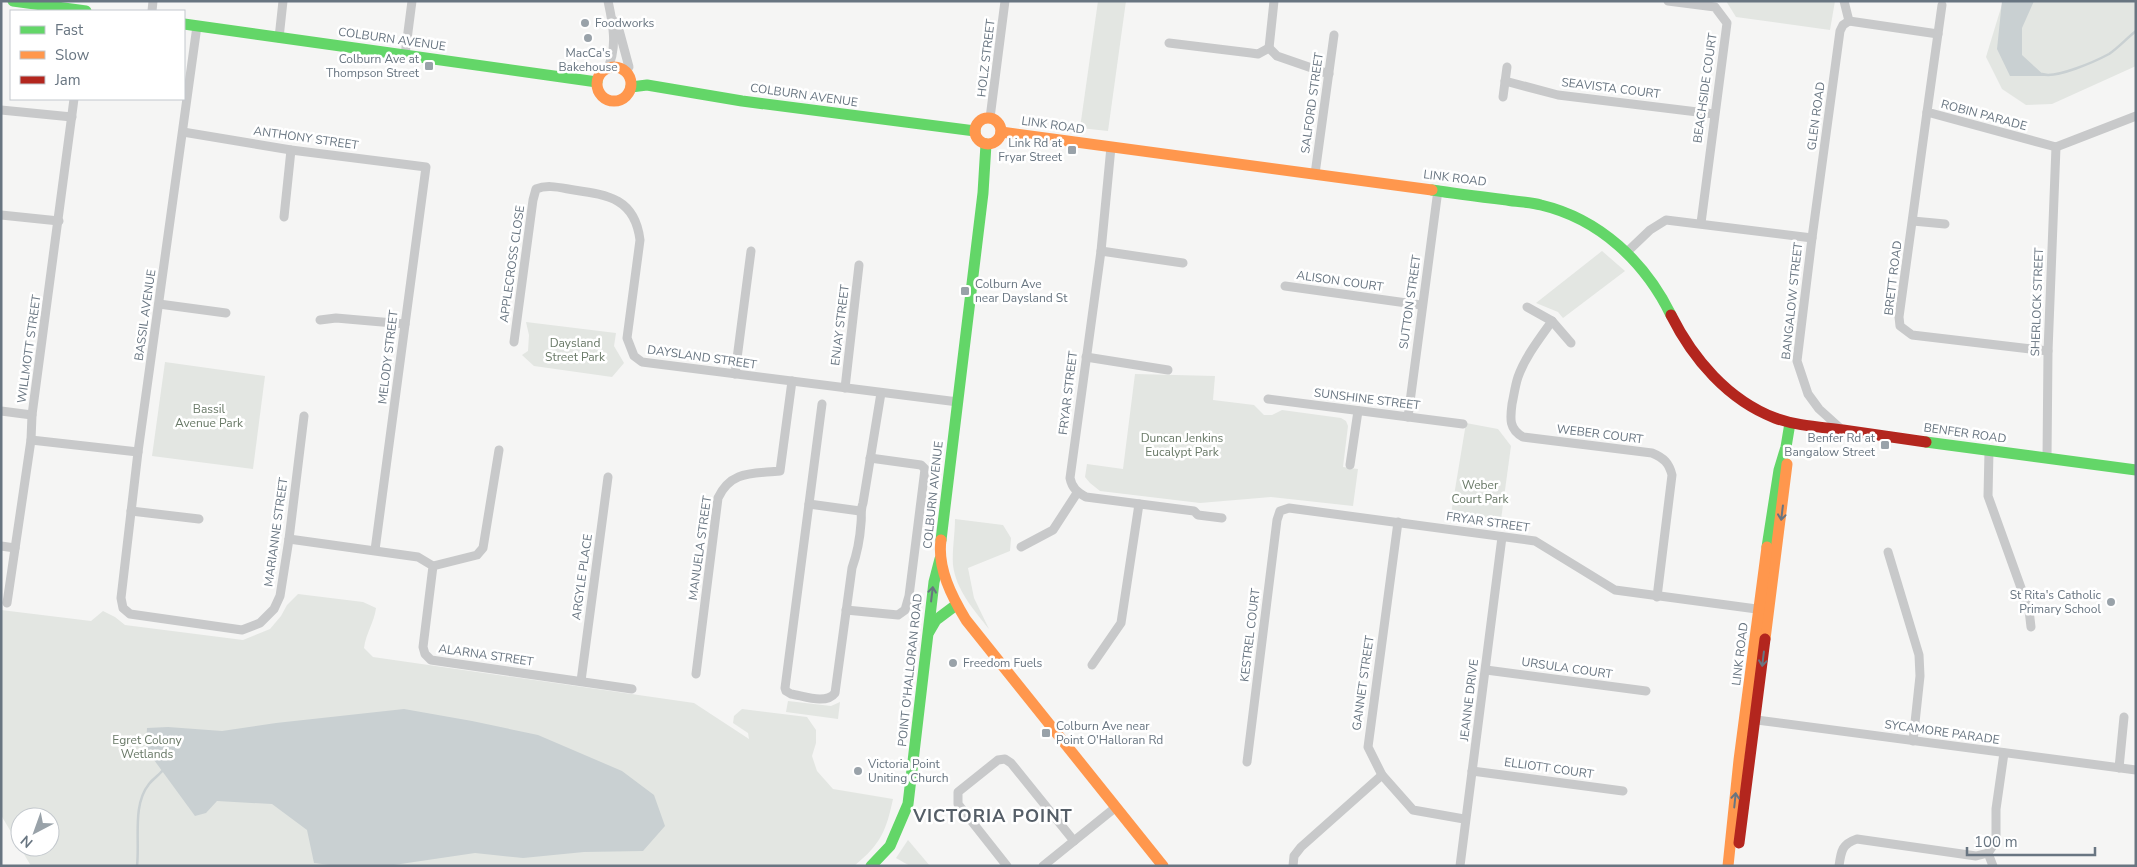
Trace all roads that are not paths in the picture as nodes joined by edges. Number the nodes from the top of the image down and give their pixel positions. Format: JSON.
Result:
{"nodes":[{"id":1,"x":13,"y":1,"type":"edge"},
{"id":2,"x":284,"y":1,"type":"edge"},
{"id":3,"x":412,"y":1,"type":"edge"},
{"id":4,"x":608,"y":1,"type":"edge"},
{"id":5,"x":1005,"y":1,"type":"edge"},
{"id":6,"x":1274,"y":1,"type":"edge"},
{"id":7,"x":1668,"y":1,"type":"edge"},
{"id":8,"x":1844,"y":1,"type":"edge"},
{"id":9,"x":1942,"y":5,"type":"dead end"},
{"id":10,"x":79,"y":10,"type":"edge"},
{"id":11,"x":612,"y":18,"type":"junction"},
{"id":12,"x":1849,"y":21,"type":"junction"},
{"id":13,"x":185,"y":24,"type":"edge"},
{"id":14,"x":197,"y":26,"type":"junction"},
{"id":15,"x":1938,"y":34,"type":"junction"},
{"id":16,"x":1334,"y":35,"type":"dead end"},
{"id":17,"x":279,"y":38,"type":"junction"},
{"id":18,"x":1169,"y":43,"type":"dead end"},
{"id":19,"x":1269,"y":48,"type":"junction"},
{"id":20,"x":405,"y":54,"type":"junction"},
{"id":21,"x":1507,"y":67,"type":"dead end"},
{"id":22,"x":607,"y":69,"type":"junction"},
{"id":23,"x":625,"y":72,"type":"junction"},
{"id":24,"x":1328,"y":74,"type":"junction"},
{"id":25,"x":1505,"y":81,"type":"junction"},
{"id":26,"x":597,"y":82,"type":"junction"},
{"id":27,"x":631,"y":88,"type":"junction"},
{"id":28,"x":1503,"y":97,"type":"dead end"},
{"id":29,"x":74,"y":100,"type":"edge"},
{"id":30,"x":1,"y":110,"type":"edge"},
{"id":31,"x":1927,"y":112,"type":"junction"},
{"id":32,"x":1714,"y":114,"type":"junction"},
{"id":33,"x":2136,"y":116,"type":"edge"},
{"id":34,"x":72,"y":117,"type":"junction"},
{"id":35,"x":990,"y":118,"type":"junction"},
{"id":36,"x":975,"y":131,"type":"junction"},
{"id":37,"x":182,"y":132,"type":"junction"},
{"id":38,"x":1001,"y":132,"type":"junction"},
{"id":39,"x":986,"y":144,"type":"junction"},
{"id":40,"x":1111,"y":147,"type":"junction"},
{"id":41,"x":2056,"y":147,"type":"junction"},
{"id":42,"x":291,"y":150,"type":"junction"},
{"id":43,"x":426,"y":167,"type":"joint"},
{"id":44,"x":1315,"y":174,"type":"junction"},
{"id":45,"x":536,"y":189,"type":"joint"},
{"id":46,"x":1438,"y":190,"type":"junction"},
{"id":47,"x":1,"y":214,"type":"edge"},
{"id":48,"x":284,"y":217,"type":"dead end"},
{"id":49,"x":1913,"y":221,"type":"junction"},
{"id":50,"x":59,"y":222,"type":"junction"},
{"id":51,"x":1700,"y":223,"type":"junction"},
{"id":52,"x":1944,"y":224,"type":"dead end"},
{"id":53,"x":1812,"y":238,"type":"junction"},
{"id":54,"x":751,"y":251,"type":"dead end"},
{"id":55,"x":1101,"y":251,"type":"junction"},
{"id":56,"x":1627,"y":252,"type":"junction"},
{"id":57,"x":1183,"y":263,"type":"dead end"},
{"id":58,"x":859,"y":265,"type":"dead end"},
{"id":59,"x":1285,"y":286,"type":"dead end"},
{"id":60,"x":159,"y":304,"type":"junction"},
{"id":61,"x":1422,"y":305,"type":"junction"},
{"id":62,"x":1527,"y":307,"type":"dead end"},
{"id":63,"x":226,"y":313,"type":"dead end"},
{"id":64,"x":320,"y":320,"type":"dead end"},
{"id":65,"x":1552,"y":321,"type":"junction"},
{"id":66,"x":405,"y":324,"type":"junction"},
{"id":67,"x":514,"y":342,"type":"dead end"},
{"id":68,"x":1570,"y":343,"type":"dead end"},
{"id":69,"x":2048,"y":351,"type":"junction"},
{"id":70,"x":1086,"y":357,"type":"junction"},
{"id":71,"x":1168,"y":370,"type":"dead end"},
{"id":72,"x":735,"y":374,"type":"junction"},
{"id":73,"x":792,"y":381,"type":"junction"},
{"id":74,"x":845,"y":388,"type":"junction"},
{"id":75,"x":881,"y":393,"type":"junction"},
{"id":76,"x":1268,"y":399,"type":"dead end"},
{"id":77,"x":958,"y":402,"type":"junction"},
{"id":78,"x":822,"y":404,"type":"dead end"},
{"id":79,"x":1,"y":411,"type":"edge"},
{"id":80,"x":1358,"y":412,"type":"junction"},
{"id":81,"x":32,"y":415,"type":"junction"},
{"id":82,"x":304,"y":416,"type":"dead end"},
{"id":83,"x":1408,"y":417,"type":"junction"},
{"id":84,"x":1790,"y":423,"type":"junction"},
{"id":85,"x":1462,"y":424,"type":"dead end"},
{"id":86,"x":1840,"y":428,"type":"junction"},
{"id":87,"x":31,"y":440,"type":"junction"},
{"id":88,"x":499,"y":450,"type":"dead end"},
{"id":89,"x":1989,"y":451,"type":"junction"},
{"id":90,"x":138,"y":452,"type":"junction"},
{"id":91,"x":870,"y":458,"type":"junction"},
{"id":92,"x":2046,"y":458,"type":"junction"},
{"id":93,"x":1350,"y":465,"type":"dead end"},
{"id":94,"x":2136,"y":470,"type":"edge"},
{"id":95,"x":608,"y":476,"type":"dead end"},
{"id":96,"x":1077,"y":493,"type":"junction"},
{"id":97,"x":809,"y":504,"type":"junction"},
{"id":98,"x":1139,"y":504,"type":"junction"},
{"id":99,"x":131,"y":511,"type":"junction"},
{"id":100,"x":860,"y":511,"type":"junction"},
{"id":101,"x":1280,"y":511,"type":"joint"},
{"id":102,"x":1222,"y":518,"type":"dead end"},
{"id":103,"x":199,"y":519,"type":"dead end"},
{"id":104,"x":1398,"y":522,"type":"junction"},
{"id":105,"x":1502,"y":536,"type":"junction"},
{"id":106,"x":289,"y":539,"type":"junction"},
{"id":107,"x":1,"y":546,"type":"edge"},
{"id":108,"x":1021,"y":547,"type":"dead end"},
{"id":109,"x":15,"y":548,"type":"junction"},
{"id":110,"x":375,"y":550,"type":"junction"},
{"id":111,"x":1888,"y":552,"type":"dead end"},
{"id":112,"x":941,"y":557,"type":"junction"},
{"id":113,"x":434,"y":566,"type":"junction"},
{"id":114,"x":1657,"y":596,"type":"junction"},
{"id":115,"x":7,"y":603,"type":"dead end"},
{"id":116,"x":956,"y":605,"type":"junction"},
{"id":117,"x":123,"y":608,"type":"joint"},
{"id":118,"x":846,"y":610,"type":"junction"},
{"id":119,"x":1764,"y":610,"type":"junction"},
{"id":120,"x":2031,"y":627,"type":"dead end"},
{"id":121,"x":929,"y":632,"type":"junction"},
{"id":122,"x":1092,"y":665,"type":"dead end"},
{"id":123,"x":1486,"y":670,"type":"junction"},
{"id":124,"x":696,"y":674,"type":"dead end"},
{"id":125,"x":581,"y":681,"type":"junction"},
{"id":126,"x":632,"y":689,"type":"dead end"},
{"id":127,"x":1646,"y":692,"type":"dead end"},
{"id":128,"x":2124,"y":717,"type":"dead end"},
{"id":129,"x":1750,"y":719,"type":"junction"},
{"id":130,"x":1913,"y":741,"type":"junction"},
{"id":131,"x":2004,"y":753,"type":"junction"},
{"id":132,"x":1247,"y":762,"type":"dead end"},
{"id":133,"x":2119,"y":768,"type":"junction"},
{"id":134,"x":2136,"y":770,"type":"edge"},
{"id":135,"x":1472,"y":771,"type":"junction"},
{"id":136,"x":1382,"y":775,"type":"junction"},
{"id":137,"x":1623,"y":791,"type":"dead end"},
{"id":138,"x":1116,"y":807,"type":"junction"},
{"id":139,"x":1464,"y":819,"type":"junction"},
{"id":140,"x":1074,"y":841,"type":"junction"},
{"id":141,"x":1988,"y":853,"type":"junction"},
{"id":142,"x":871,"y":866,"type":"edge"},
{"id":143,"x":1007,"y":866,"type":"edge"},
{"id":144,"x":1043,"y":866,"type":"edge"},
{"id":145,"x":1163,"y":866,"type":"edge"},
{"id":146,"x":1293,"y":866,"type":"edge"},
{"id":147,"x":1460,"y":866,"type":"edge"},
{"id":148,"x":1728,"y":866,"type":"edge"},
{"id":149,"x":1736,"y":866,"type":"edge"},
{"id":150,"x":1839,"y":866,"type":"edge"},
{"id":151,"x":1993,"y":866,"type":"edge"}],
"edges":[{"from":1,"to":10,"type":"street"},
{"from":2,"to":17,"type":"street"},
{"from":3,"to":20,"type":"street"},
{"from":4,"to":11,"type":"street"},
{"from":5,"to":35,"type":"street","name":"HOLZ STREET"},
{"from":6,"to":19,"type":"street"},
{"from":7,"to":32,"type":"street","name":"BEACHSIDE COURT"},
{"from":8,"to":12,"type":"street"},
{"from":9,"to":15,"type":"street","name":"ROBIN PARADE"},
{"from":11,"to":22,"type":"street"},
{"from":11,"to":23,"type":"street"},
{"from":12,"to":15,"type":"street"},
{"from":12,"to":53,"type":"street","name":"GLEN ROAD"},
{"from":13,"to":14,"type":"street","name":"COLBURN AVENUE"},
{"from":14,"to":17,"type":"street","name":"COLBURN AVENUE"},
{"from":14,"to":37,"type":"street","name":"BASSIL AVENUE"},
{"from":15,"to":31,"type":"street","name":"ROBIN PARADE"},
{"from":16,"to":24,"type":"street","name":"SALFORD STREET"},
{"from":17,"to":20,"type":"street","name":"COLBURN AVENUE"},
{"from":18,"to":19,"type":"street"},
{"from":19,"to":24,"type":"street"},
{"from":20,"to":26,"type":"street","name":"COLBURN AVENUE"},
{"from":21,"to":25,"type":"street"},
{"from":22,"to":23,"type":"street"},
{"from":22,"to":26,"type":"street"},
{"from":23,"to":27,"type":"street"},
{"from":24,"to":44,"type":"street","name":"SALFORD STREET"},
{"from":25,"to":28,"type":"street"},
{"from":25,"to":32,"type":"street","name":"SEAVISTA COURT"},
{"from":26,"to":27,"type":"street"},
{"from":27,"to":36,"type":"street","name":"COLBURN AVENUE"},
{"from":29,"to":34,"type":"street","name":"WILLMOTT STREET"},
{"from":30,"to":34,"type":"street"},
{"from":31,"to":41,"type":"street","name":"ROBIN PARADE"},
{"from":31,"to":49,"type":"street","name":"BRETT ROAD"},
{"from":32,"to":51,"type":"street","name":"BEACHSIDE COURT"},
{"from":33,"to":41,"type":"street"},
{"from":34,"to":50,"type":"street","name":"WILLMOTT STREET"},
{"from":35,"to":36,"type":"street"},
{"from":35,"to":38,"type":"street"},
{"from":36,"to":39,"type":"street"},
{"from":37,"to":42,"type":"street","name":"ANTHONY STREET"},
{"from":37,"to":60,"type":"street","name":"BASSIL AVENUE"},
{"from":38,"to":39,"type":"street"},
{"from":38,"to":40,"type":"street","name":"LINK ROAD"},
{"from":39,"to":77,"type":"street","name":"COLBURN AVENUE"},
{"from":40,"to":44,"type":"street","name":"LINK ROAD"},
{"from":40,"to":55,"type":"street","name":"FRYAR STREET"},
{"from":41,"to":69,"type":"street","name":"SHERLOCK STREET"},
{"from":42,"to":43,"type":"street","name":"ANTHONY STREET"},
{"from":42,"to":48,"type":"street"},
{"from":43,"to":66,"type":"street","name":"MELODY STREET"},
{"from":44,"to":46,"type":"street","name":"LINK ROAD"},
{"from":45,"to":67,"type":"street","name":"APPLECROSS CLOSE"},
{"from":45,"to":72,"type":"street","name":"DAYSLAND STREET"},
{"from":46,"to":56,"type":"street","name":"LINK ROAD"},
{"from":46,"to":61,"type":"street","name":"SUTTON STREET"},
{"from":47,"to":50,"type":"street"},
{"from":49,"to":52,"type":"street"},
{"from":49,"to":69,"type":"street","name":"BRETT ROAD"},
{"from":50,"to":81,"type":"street","name":"WILLMOTT STREET"},
{"from":51,"to":53,"type":"street","name":"BANGALOW STREET"},
{"from":51,"to":56,"type":"street","name":"BANGALOW STREET"},
{"from":53,"to":86,"type":"street","name":"BANGALOW STREET"},
{"from":54,"to":72,"type":"street"},
{"from":55,"to":57,"type":"street"},
{"from":55,"to":70,"type":"street","name":"FRYAR STREET"},
{"from":56,"to":84,"type":"street","name":"LINK ROAD"},
{"from":58,"to":74,"type":"street","name":"ENJAY STREET"},
{"from":59,"to":61,"type":"street","name":"ALISON COURT"},
{"from":60,"to":63,"type":"street"},
{"from":60,"to":90,"type":"street","name":"BASSIL AVENUE"},
{"from":61,"to":83,"type":"street","name":"SUTTON STREET"},
{"from":62,"to":65,"type":"street"},
{"from":64,"to":66,"type":"street"},
{"from":65,"to":68,"type":"street"},
{"from":65,"to":114,"type":"street","name":"WEBER COURT"},
{"from":66,"to":110,"type":"street","name":"MELODY STREET"},
{"from":69,"to":92,"type":"street","name":"SHERLOCK STREET"},
{"from":70,"to":71,"type":"street"},
{"from":70,"to":96,"type":"street","name":"FRYAR STREET"},
{"from":72,"to":73,"type":"street","name":"DAYSLAND STREET"},
{"from":73,"to":74,"type":"street","name":"DAYSLAND STREET"},
{"from":73,"to":124,"type":"street","name":"MANUELA STREET"},
{"from":74,"to":75,"type":"street","name":"DAYSLAND STREET"},
{"from":75,"to":77,"type":"street","name":"DAYSLAND STREET"},
{"from":75,"to":91,"type":"street"},
{"from":76,"to":80,"type":"street","name":"SUNSHINE STREET"},
{"from":77,"to":112,"type":"street","name":"COLBURN AVENUE"},
{"from":78,"to":97,"type":"street"},
{"from":79,"to":81,"type":"street"},
{"from":80,"to":83,"type":"street","name":"SUNSHINE STREET"},
{"from":80,"to":93,"type":"street"},
{"from":81,"to":87,"type":"street","name":"WILLMOTT STREET"},
{"from":82,"to":106,"type":"street","name":"MARIANNE STREET"},
{"from":83,"to":85,"type":"street","name":"SUNSHINE STREET"},
{"from":84,"to":86,"type":"street","name":"BENFER ROAD"},
{"from":84,"to":119,"type":"street","name":"LINK ROAD"},
{"from":86,"to":89,"type":"street","name":"BENFER ROAD"},
{"from":87,"to":90,"type":"street"},
{"from":87,"to":109,"type":"street","name":"WILLMOTT STREET"},
{"from":88,"to":113,"type":"street"},
{"from":89,"to":92,"type":"street","name":"BENFER ROAD"},
{"from":89,"to":120,"type":"street"},
{"from":90,"to":99,"type":"street","name":"BASSIL AVENUE"},
{"from":91,"to":100,"type":"street"},
{"from":91,"to":118,"type":"street"},
{"from":92,"to":94,"type":"street","name":"BENFER ROAD"},
{"from":95,"to":125,"type":"street","name":"ARGYLE PLACE"},
{"from":96,"to":98,"type":"street"},
{"from":96,"to":108,"type":"street"},
{"from":97,"to":100,"type":"street"},
{"from":97,"to":118,"type":"street"},
{"from":98,"to":102,"type":"street"},
{"from":98,"to":122,"type":"street"},
{"from":99,"to":103,"type":"street"},
{"from":99,"to":117,"type":"street","name":"BASSIL AVENUE"},
{"from":100,"to":118,"type":"street"},
{"from":101,"to":104,"type":"street","name":"FRYAR STREET"},
{"from":101,"to":132,"type":"street","name":"KESTREL COURT"},
{"from":104,"to":105,"type":"street","name":"FRYAR STREET"},
{"from":104,"to":136,"type":"street","name":"GANNET STREET"},
{"from":105,"to":114,"type":"street","name":"FRYAR STREET"},
{"from":105,"to":123,"type":"street","name":"JEANNE DRIVE"},
{"from":106,"to":110,"type":"street"},
{"from":106,"to":117,"type":"street","name":"MARIANNE STREET"},
{"from":107,"to":109,"type":"street"},
{"from":109,"to":115,"type":"street","name":"WILLMOTT STREET"},
{"from":110,"to":113,"type":"street"},
{"from":111,"to":130,"type":"street"},
{"from":112,"to":116,"type":"street","name":"COLBURN AVENUE"},
{"from":121,"to":112,"type":"street","name":"POINT O'HALLORAN ROAD","one_way":true},
{"from":113,"to":125,"type":"street","name":"ALARNA STREET"},
{"from":114,"to":119,"type":"street","name":"FRYAR STREET"},
{"from":116,"to":121,"type":"street"},
{"from":116,"to":138,"type":"street","name":"COLBURN AVENUE"},
{"from":119,"to":129,"type":"street","name":"LINK ROAD"},
{"from":121,"to":142,"type":"street","name":"POINT O'HALLORAN ROAD"},
{"from":123,"to":127,"type":"street","name":"URSULA COURT"},
{"from":123,"to":135,"type":"street","name":"JEANNE DRIVE"},
{"from":125,"to":126,"type":"street","name":"ALARNA STREET"},
{"from":128,"to":133,"type":"street"},
{"from":129,"to":130,"type":"street","name":"SYCAMORE PARADE"},
{"from":148,"to":129,"type":"street","name":"LINK ROAD","one_way":true},
{"from":129,"to":149,"type":"street","name":"LINK ROAD"},
{"from":130,"to":131,"type":"street","name":"SYCAMORE PARADE"},
{"from":131,"to":133,"type":"street","name":"SYCAMORE PARADE"},
{"from":131,"to":141,"type":"street"},
{"from":133,"to":134,"type":"street","name":"SYCAMORE PARADE"},
{"from":135,"to":137,"type":"street","name":"ELLIOTT COURT"},
{"from":135,"to":139,"type":"street","name":"JEANNE DRIVE"},
{"from":136,"to":139,"type":"street","name":"GANNET STREET"},
{"from":136,"to":146,"type":"street"},
{"from":138,"to":140,"type":"street"},
{"from":138,"to":145,"type":"street","name":"COLBURN AVENUE"},
{"from":139,"to":147,"type":"street","name":"JEANNE DRIVE"},
{"from":140,"to":143,"type":"street"},
{"from":140,"to":144,"type":"street"},
{"from":141,"to":150,"type":"street"},
{"from":141,"to":151,"type":"street"}]}
